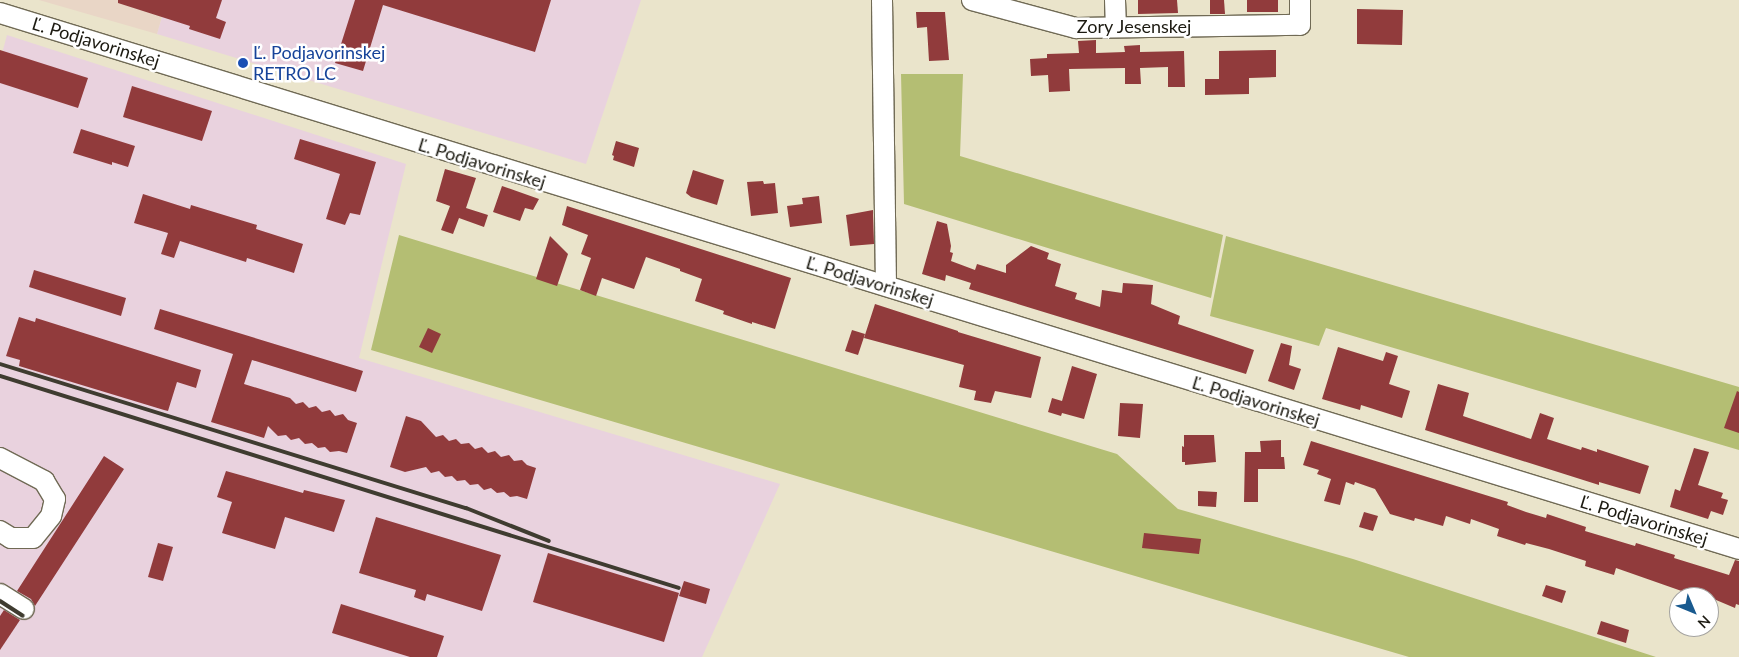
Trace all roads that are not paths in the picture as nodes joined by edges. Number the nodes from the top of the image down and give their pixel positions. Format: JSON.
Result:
{"nodes":[{"id":1,"x":882,"y":0,"type":"edge"},
{"id":2,"x":972,"y":0,"type":"edge"},
{"id":3,"x":1115,"y":0,"type":"edge"},
{"id":4,"x":1300,"y":0,"type":"edge"},
{"id":5,"x":0,"y":13,"type":"edge"},
{"id":6,"x":1116,"y":27,"type":"junction"},
{"id":7,"x":886,"y":285,"type":"junction"},
{"id":8,"x":0,"y":458,"type":"edge"},
{"id":9,"x":0,"y":531,"type":"edge"},
{"id":10,"x":1739,"y":549,"type":"edge"},
{"id":11,"x":0,"y":594,"type":"edge"},
{"id":12,"x":24,"y":609,"type":"dead end"}],
"edges":[{"from":1,"to":7,"type":"street"},
{"from":2,"to":6,"type":"street","name":"Zory Jesenskej"},
{"from":3,"to":6,"type":"street"},
{"from":4,"to":6,"type":"street","name":"Zory Jesenskej"},
{"from":5,"to":7,"type":"street","name":"Ľ. Podjavorinskej"},
{"from":7,"to":10,"type":"street","name":"Ľ. Podjavorinskej"},
{"from":8,"to":9,"type":"street"},
{"from":11,"to":12,"type":"street"}]}
